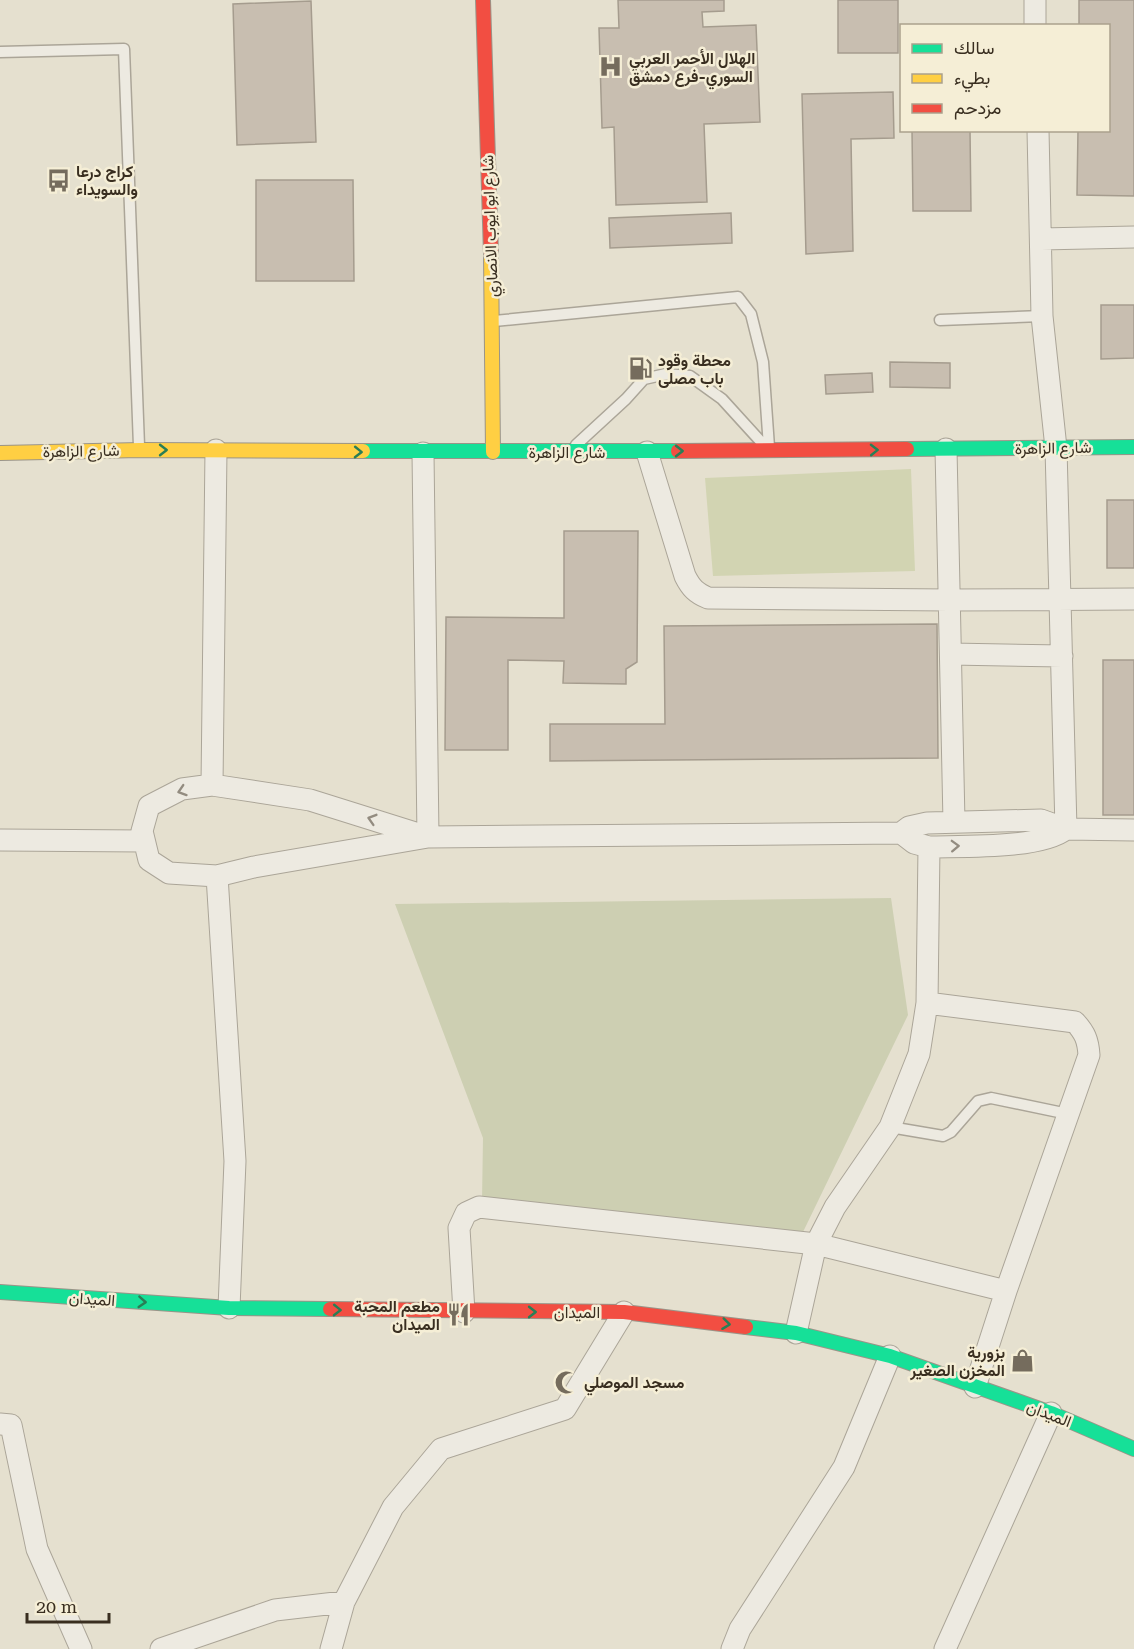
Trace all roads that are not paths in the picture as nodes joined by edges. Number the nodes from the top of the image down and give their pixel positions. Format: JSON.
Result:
{"nodes":[{"id":1,"x":483,"y":0,"type":"edge"},
{"id":2,"x":1035,"y":0,"type":"edge"},
{"id":3,"x":1035,"y":24,"type":"edge"},
{"id":4,"x":0,"y":52,"type":"edge"},
{"id":5,"x":1038,"y":132,"type":"edge"},
{"id":6,"x":1134,"y":237,"type":"edge"},
{"id":7,"x":1041,"y":239,"type":"junction"},
{"id":8,"x":1042,"y":316,"type":"junction"},
{"id":9,"x":940,"y":320,"type":"dead end"},
{"id":10,"x":493,"y":321,"type":"junction"},
{"id":11,"x":1134,"y":447,"type":"edge"},
{"id":12,"x":1056,"y":448,"type":"junction"},
{"id":13,"x":946,"y":449,"type":"junction"},
{"id":14,"x":140,"y":450,"type":"junction"},
{"id":15,"x":216,"y":450,"type":"junction"},
{"id":16,"x":770,"y":451,"type":"junction"},
{"id":17,"x":493,"y":452,"type":"junction"},
{"id":18,"x":568,"y":452,"type":"junction"},
{"id":19,"x":647,"y":452,"type":"junction"},
{"id":20,"x":0,"y":453,"type":"edge"},
{"id":21,"x":423,"y":453,"type":"junction"},
{"id":22,"x":1134,"y":598,"type":"edge"},
{"id":23,"x":950,"y":600,"type":"junction"},
{"id":24,"x":1060,"y":600,"type":"junction"},
{"id":25,"x":951,"y":654,"type":"junction"},
{"id":26,"x":1062,"y":656,"type":"junction"},
{"id":27,"x":212,"y":785,"type":"junction"},
{"id":28,"x":954,"y":822,"type":"junction"},
{"id":29,"x":1066,"y":829,"type":"junction"},
{"id":30,"x":1134,"y":830,"type":"edge"},
{"id":31,"x":901,"y":833,"type":"junction"},
{"id":32,"x":428,"y":837,"type":"junction"},
{"id":33,"x":0,"y":840,"type":"edge"},
{"id":34,"x":144,"y":841,"type":"junction"},
{"id":35,"x":929,"y":847,"type":"junction"},
{"id":36,"x":217,"y":876,"type":"junction"},
{"id":37,"x":927,"y":1003,"type":"junction"},
{"id":38,"x":1068,"y":1114,"type":"junction"},
{"id":39,"x":890,"y":1127,"type":"junction"},
{"id":40,"x":816,"y":1244,"type":"junction"},
{"id":41,"x":1006,"y":1291,"type":"junction"},
{"id":42,"x":0,"y":1292,"type":"edge"},
{"id":43,"x":229,"y":1308,"type":"junction"},
{"id":44,"x":464,"y":1312,"type":"junction"},
{"id":45,"x":624,"y":1312,"type":"junction"},
{"id":46,"x":796,"y":1333,"type":"junction"},
{"id":47,"x":890,"y":1356,"type":"junction"},
{"id":48,"x":975,"y":1387,"type":"junction"},
{"id":49,"x":1051,"y":1413,"type":"junction"},
{"id":50,"x":0,"y":1424,"type":"edge"},
{"id":51,"x":1134,"y":1449,"type":"edge"},
{"id":52,"x":344,"y":1602,"type":"junction"},
{"id":53,"x":81,"y":1649,"type":"edge"},
{"id":54,"x":161,"y":1649,"type":"edge"},
{"id":55,"x":331,"y":1649,"type":"edge"},
{"id":56,"x":732,"y":1649,"type":"edge"},
{"id":57,"x":945,"y":1649,"type":"edge"}],
"edges":[{"from":1,"to":10,"type":"main road","name":"شارع ابو ايوب الانصاري"},
{"from":2,"to":3,"type":"street"},
{"from":4,"to":14,"type":"lane"},
{"from":5,"to":7,"type":"street"},
{"from":6,"to":7,"type":"street"},
{"from":7,"to":8,"type":"street"},
{"from":8,"to":9,"type":"lane"},
{"from":8,"to":12,"type":"street"},
{"from":10,"to":16,"type":"lane"},
{"from":10,"to":17,"type":"main road","name":"شارع ابو ايوب الانصاري"},
{"from":11,"to":12,"type":"main road","name":"شارع الزاهرة"},
{"from":12,"to":13,"type":"main road","name":"شارع الزاهرة"},
{"from":12,"to":24,"type":"street"},
{"from":16,"to":13,"type":"main road","name":"شارع الزاهرة","one_way":true},
{"from":13,"to":23,"type":"street"},
{"from":14,"to":15,"type":"main road","name":"شارع الزاهرة","one_way":true},
{"from":14,"to":20,"type":"main road","name":"شارع الزاهرة"},
{"from":15,"to":21,"type":"main road","name":"شارع الزاهرة","one_way":true},
{"from":15,"to":27,"type":"street"},
{"from":16,"to":18,"type":"lane"},
{"from":19,"to":16,"type":"main road","name":"شارع الزاهرة","one_way":true},
{"from":17,"to":18,"type":"main road","name":"شارع الزاهرة"},
{"from":17,"to":21,"type":"main road","name":"شارع الزاهرة"},
{"from":18,"to":19,"type":"main road","name":"شارع الزاهرة"},
{"from":19,"to":23,"type":"street"},
{"from":21,"to":32,"type":"street"},
{"from":22,"to":24,"type":"street"},
{"from":23,"to":24,"type":"street"},
{"from":23,"to":25,"type":"street"},
{"from":24,"to":26,"type":"street"},
{"from":25,"to":26,"type":"street"},
{"from":25,"to":28,"type":"street"},
{"from":26,"to":29,"type":"street"},
{"from":32,"to":27,"type":"street","one_way":true},
{"from":27,"to":34,"type":"street","one_way":true},
{"from":28,"to":29,"type":"street"},
{"from":28,"to":31,"type":"street"},
{"from":29,"to":30,"type":"street"},
{"from":35,"to":29,"type":"street","one_way":true},
{"from":31,"to":32,"type":"street"},
{"from":31,"to":35,"type":"street"},
{"from":32,"to":36,"type":"street"},
{"from":33,"to":34,"type":"street"},
{"from":34,"to":36,"type":"street"},
{"from":35,"to":37,"type":"street"},
{"from":36,"to":43,"type":"street"},
{"from":37,"to":38,"type":"street"},
{"from":37,"to":39,"type":"street"},
{"from":38,"to":39,"type":"lane"},
{"from":38,"to":41,"type":"street"},
{"from":39,"to":40,"type":"street"},
{"from":40,"to":41,"type":"street"},
{"from":40,"to":44,"type":"street"},
{"from":40,"to":46,"type":"street"},
{"from":41,"to":48,"type":"street"},
{"from":42,"to":43,"type":"main road","name":"الميدان","one_way":true},
{"from":43,"to":44,"type":"main road","name":"الميدان","one_way":true},
{"from":44,"to":45,"type":"main road","name":"الميدان","one_way":true},
{"from":45,"to":46,"type":"main road","name":"الميدان","one_way":true},
{"from":45,"to":52,"type":"street"},
{"from":46,"to":47,"type":"main road","name":"الميدان"},
{"from":47,"to":48,"type":"main road","name":"الميدان"},
{"from":47,"to":56,"type":"street"},
{"from":48,"to":49,"type":"main road","name":"الميدان"},
{"from":49,"to":51,"type":"main road","name":"الميدان"},
{"from":49,"to":57,"type":"street"},
{"from":50,"to":53,"type":"street"},
{"from":52,"to":54,"type":"street"},
{"from":52,"to":55,"type":"street"}]}
